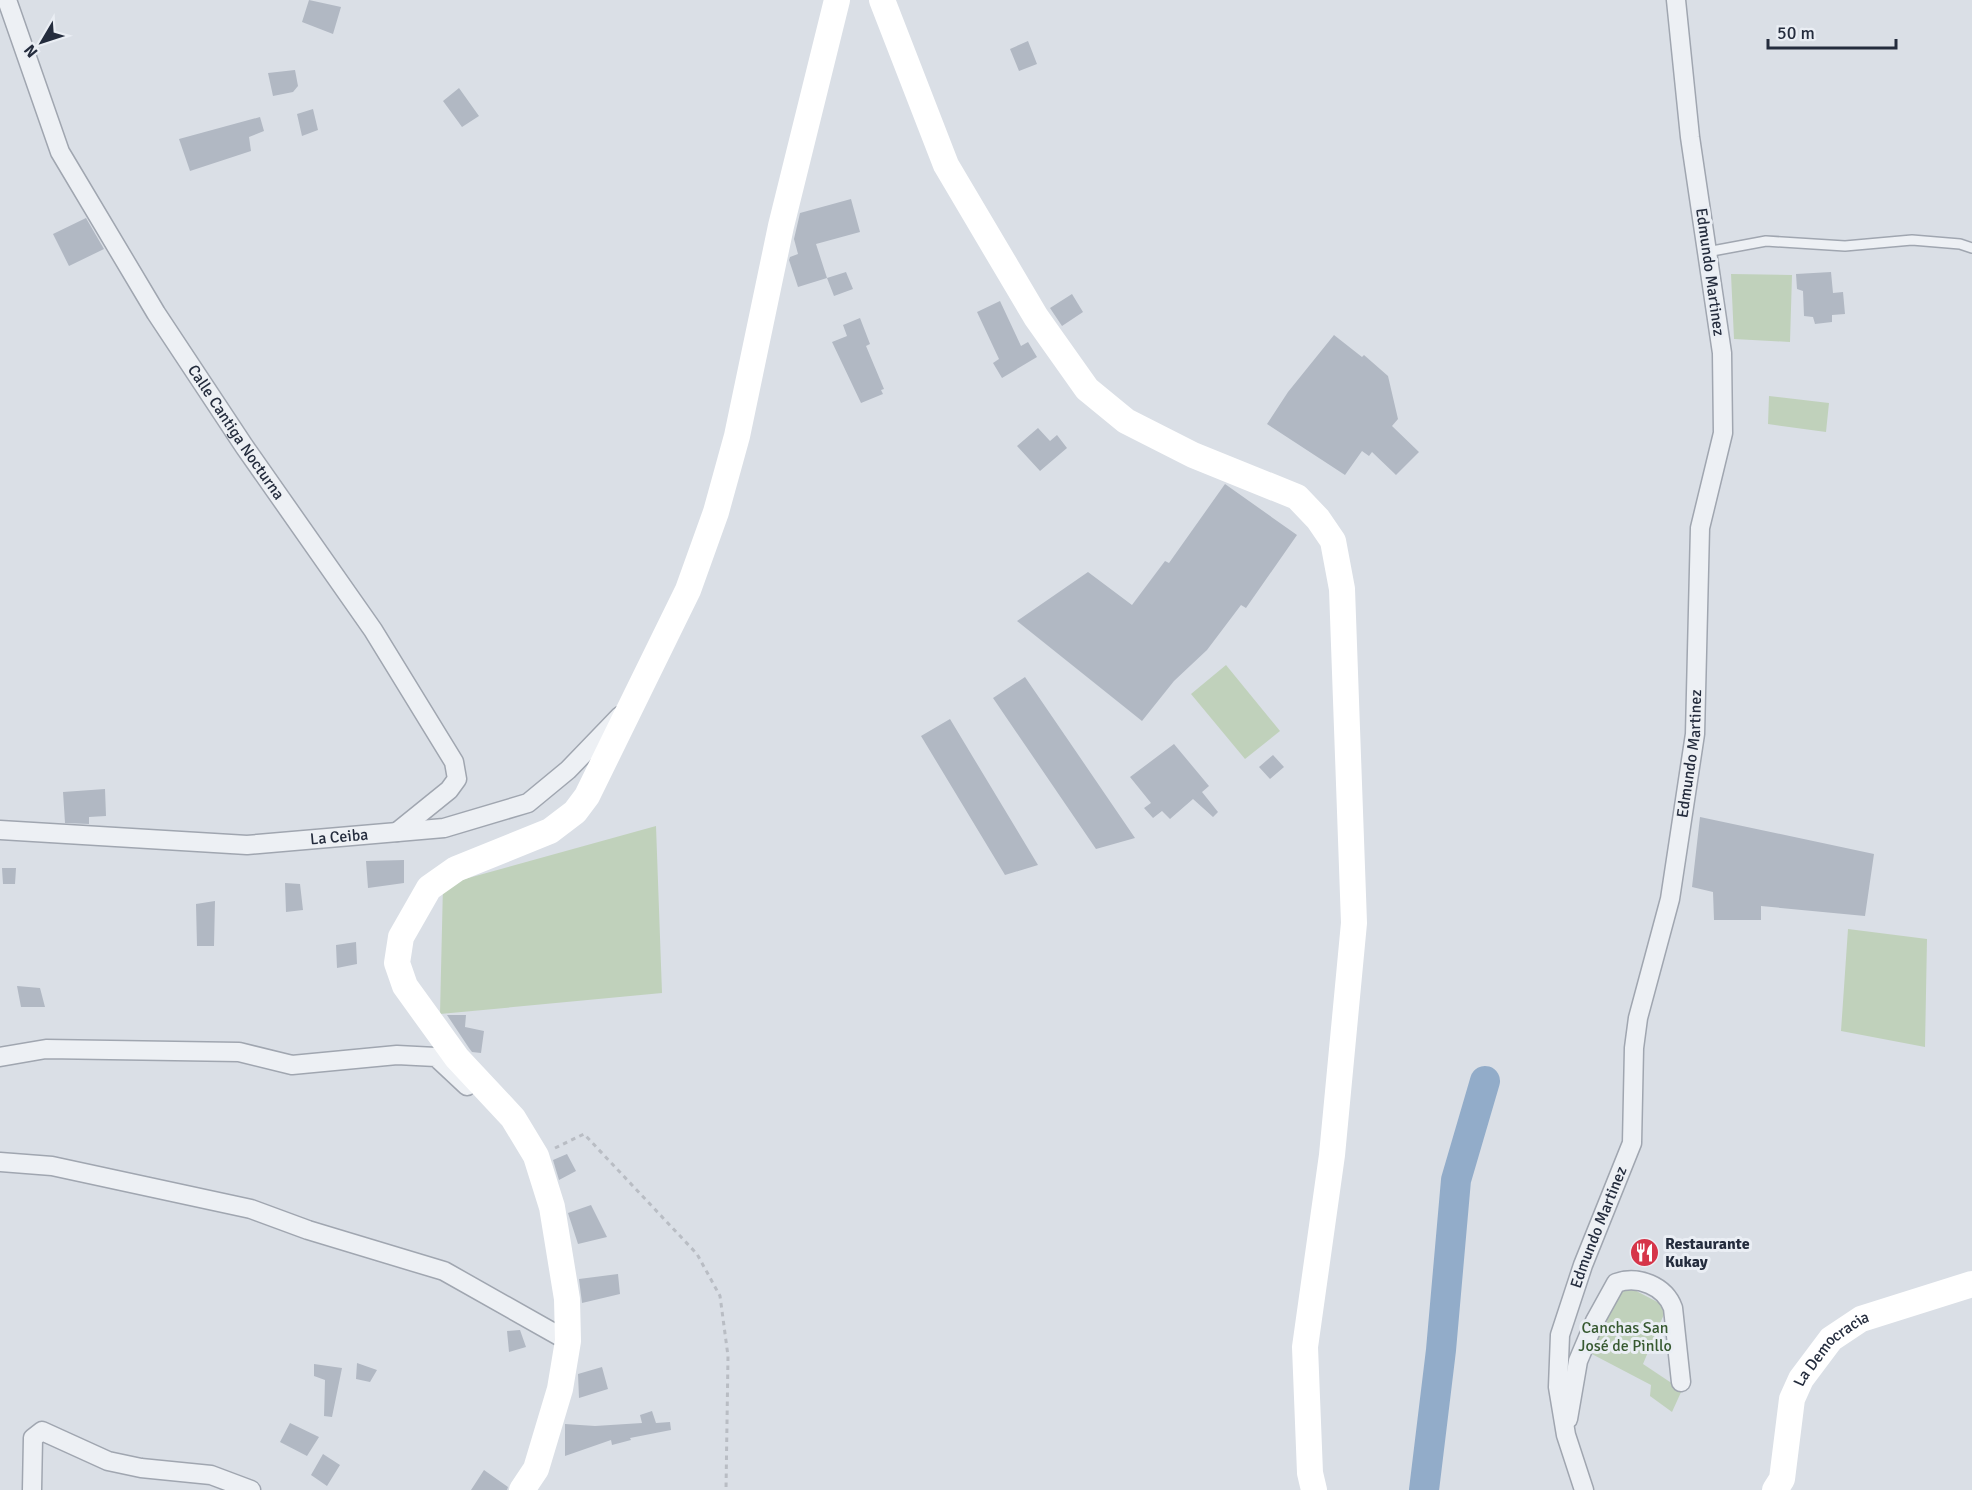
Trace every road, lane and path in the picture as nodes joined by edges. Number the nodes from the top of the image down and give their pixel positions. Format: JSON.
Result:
{"nodes":[{"id":1,"x":7,"y":0,"type":"edge"},
{"id":2,"x":837,"y":0,"type":"edge"},
{"id":3,"x":882,"y":0,"type":"edge"},
{"id":4,"x":1676,"y":0,"type":"edge"},
{"id":5,"x":1972,"y":248,"type":"edge"},
{"id":6,"x":1707,"y":252,"type":"junction"},
{"id":7,"x":634,"y":702,"type":"junction"},
{"id":8,"x":0,"y":830,"type":"edge"},
{"id":9,"x":397,"y":832,"type":"junction"},
{"id":10,"x":0,"y":1057,"type":"edge"},
{"id":11,"x":513,"y":1119,"type":"junction"},
{"id":12,"x":536,"y":1156,"type":"junction"},
{"id":13,"x":0,"y":1162,"type":"edge"},
{"id":14,"x":1972,"y":1284,"type":"edge"},
{"id":15,"x":568,"y":1341,"type":"junction"},
{"id":16,"x":1682,"y":1382,"type":"dead end"},
{"id":17,"x":1566,"y":1435,"type":"junction"},
{"id":18,"x":32,"y":1490,"type":"edge"},
{"id":19,"x":251,"y":1490,"type":"edge"},
{"id":20,"x":522,"y":1490,"type":"edge"},
{"id":21,"x":726,"y":1490,"type":"edge"},
{"id":22,"x":1314,"y":1490,"type":"edge"},
{"id":23,"x":1584,"y":1490,"type":"edge"},
{"id":24,"x":1775,"y":1490,"type":"edge"}],
"edges":[{"from":1,"to":9,"type":"street","name":"Calle Cantiga Nocturna"},
{"from":2,"to":7,"type":"street"},
{"from":3,"to":22,"type":"street"},
{"from":4,"to":6,"type":"street","name":"Edmundo Martinez"},
{"from":5,"to":6,"type":"lane"},
{"from":6,"to":17,"type":"street","name":"Edmundo Martinez"},
{"from":7,"to":9,"type":"street","name":"La Ceiba"},
{"from":7,"to":11,"type":"street"},
{"from":8,"to":9,"type":"street","name":"La Ceiba"},
{"from":10,"to":11,"type":"street"},
{"from":11,"to":12,"type":"street"},
{"from":12,"to":15,"type":"street"},
{"from":12,"to":21,"type":"path"},
{"from":13,"to":15,"type":"street"},
{"from":14,"to":24,"type":"street","name":"La Democracia"},
{"from":15,"to":20,"type":"street"},
{"from":16,"to":17,"type":"street"},
{"from":17,"to":23,"type":"street","name":"Edmundo Martinez"},
{"from":18,"to":19,"type":"street"}]}
